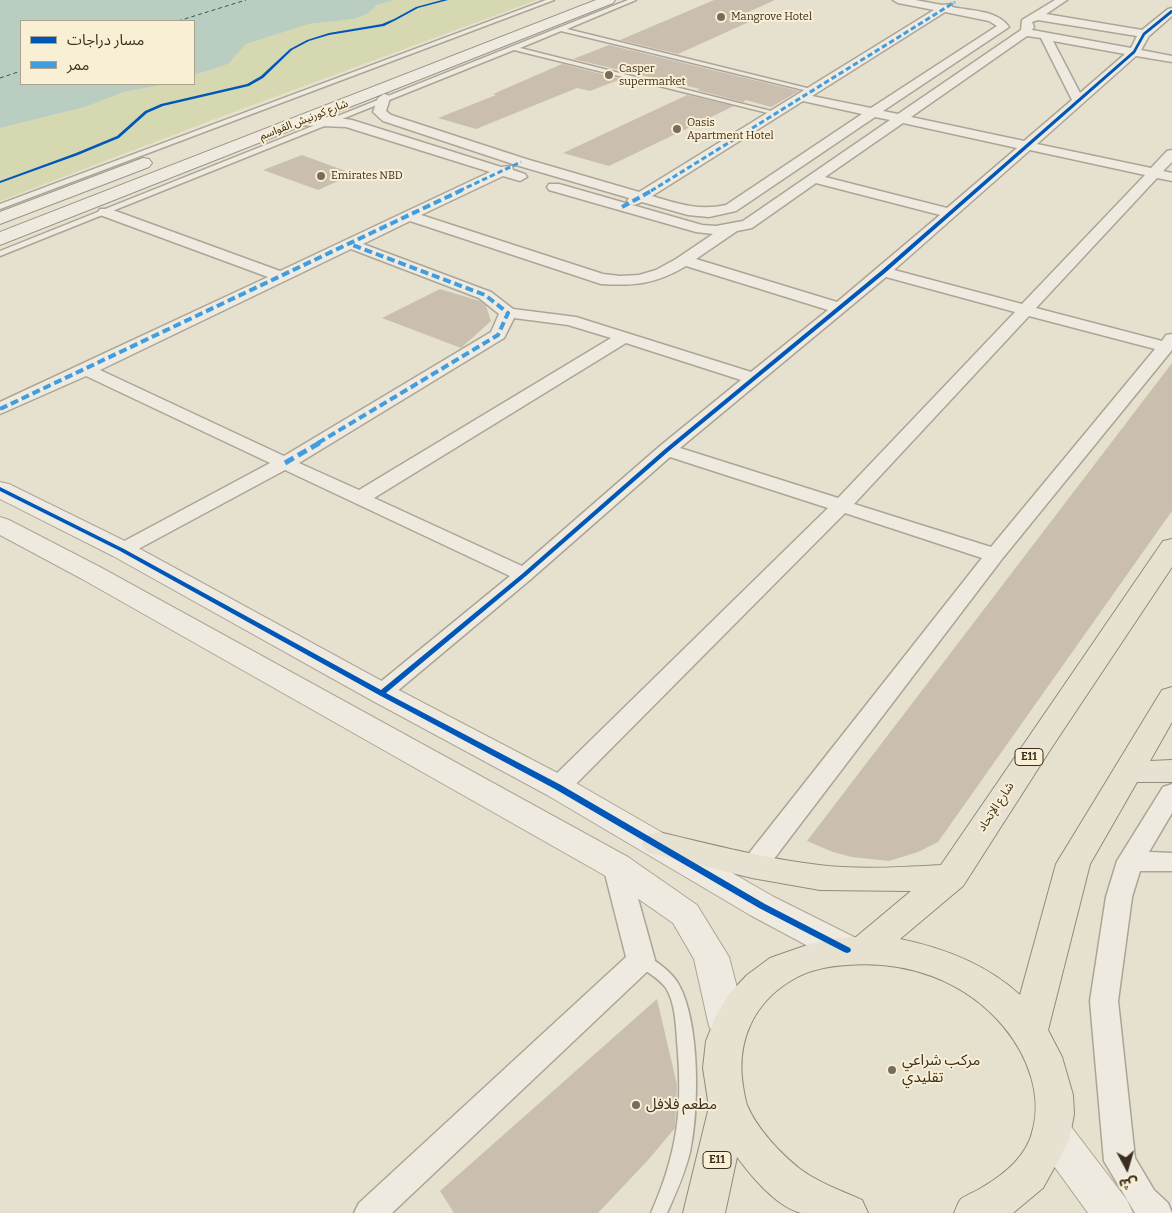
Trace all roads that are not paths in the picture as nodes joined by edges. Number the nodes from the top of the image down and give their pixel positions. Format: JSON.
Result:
{"nodes":[{"id":1,"x":551,"y":0,"type":"edge"},
{"id":2,"x":567,"y":0,"type":"edge"},
{"id":3,"x":608,"y":0,"type":"edge"},
{"id":4,"x":633,"y":0,"type":"edge"},
{"id":5,"x":898,"y":0,"type":"edge"},
{"id":6,"x":1062,"y":0,"type":"edge"},
{"id":7,"x":947,"y":4,"type":"edge"},
{"id":8,"x":1172,"y":11,"type":"edge"},
{"id":9,"x":1023,"y":20,"type":"junction"},
{"id":10,"x":561,"y":29,"type":"junction"},
{"id":11,"x":1144,"y":34,"type":"junction"},
{"id":12,"x":1045,"y":35,"type":"junction"},
{"id":13,"x":514,"y":48,"type":"junction"},
{"id":14,"x":1134,"y":52,"type":"junction"},
{"id":15,"x":1172,"y":59,"type":"edge"},
{"id":16,"x":812,"y":90,"type":"junction"},
{"id":17,"x":801,"y":97,"type":"junction"},
{"id":18,"x":384,"y":98,"type":"junction"},
{"id":19,"x":1078,"y":100,"type":"junction"},
{"id":20,"x":776,"y":113,"type":"junction"},
{"id":21,"x":872,"y":113,"type":"junction"},
{"id":22,"x":899,"y":118,"type":"junction"},
{"id":23,"x":331,"y":121,"type":"junction"},
{"id":24,"x":301,"y":122,"type":"junction"},
{"id":25,"x":354,"y":125,"type":"junction"},
{"id":26,"x":423,"y":130,"type":"junction"},
{"id":27,"x":1027,"y":145,"type":"junction"},
{"id":28,"x":1172,"y":154,"type":"edge"},
{"id":29,"x":521,"y":162,"type":"junction"},
{"id":30,"x":502,"y":171,"type":"junction"},
{"id":31,"x":1163,"y":175,"type":"edge"},
{"id":32,"x":816,"y":179,"type":"junction"},
{"id":33,"x":642,"y":197,"type":"junction"},
{"id":34,"x":0,"y":207,"type":"edge"},
{"id":35,"x":622,"y":207,"type":"junction"},
{"id":36,"x":105,"y":212,"type":"junction"},
{"id":37,"x":950,"y":212,"type":"junction"},
{"id":38,"x":409,"y":216,"type":"junction"},
{"id":39,"x":0,"y":218,"type":"edge"},
{"id":40,"x":732,"y":228,"type":"junction"},
{"id":41,"x":0,"y":239,"type":"edge"},
{"id":42,"x":350,"y":244,"type":"junction"},
{"id":43,"x":0,"y":254,"type":"edge"},
{"id":44,"x":683,"y":260,"type":"junction"},
{"id":45,"x":883,"y":272,"type":"junction"},
{"id":46,"x":281,"y":277,"type":"junction"},
{"id":47,"x":839,"y":308,"type":"junction"},
{"id":48,"x":1025,"y":310,"type":"junction"},
{"id":49,"x":508,"y":313,"type":"junction"},
{"id":50,"x":625,"y":337,"type":"junction"},
{"id":51,"x":1169,"y":343,"type":"edge"},
{"id":52,"x":86,"y":370,"type":"junction"},
{"id":53,"x":753,"y":378,"type":"junction"},
{"id":54,"x":0,"y":409,"type":"edge"},
{"id":55,"x":667,"y":450,"type":"junction"},
{"id":56,"x":285,"y":463,"type":"junction"},
{"id":57,"x":0,"y":489,"type":"edge"},
{"id":58,"x":360,"y":498,"type":"junction"},
{"id":59,"x":842,"y":506,"type":"junction"},
{"id":60,"x":0,"y":525,"type":"edge"},
{"id":61,"x":1172,"y":547,"type":"edge"},
{"id":62,"x":122,"y":550,"type":"junction"},
{"id":63,"x":995,"y":555,"type":"junction"},
{"id":64,"x":524,"y":575,"type":"junction"},
{"id":65,"x":381,"y":693,"type":"junction"},
{"id":66,"x":1172,"y":697,"type":"edge"},
{"id":67,"x":1172,"y":771,"type":"edge"},
{"id":68,"x":1127,"y":772,"type":"junction"},
{"id":69,"x":558,"y":787,"type":"junction"},
{"id":70,"x":1172,"y":793,"type":"edge"},
{"id":71,"x":658,"y":844,"type":"junction"},
{"id":72,"x":1130,"y":861,"type":"junction"},
{"id":73,"x":1172,"y":862,"type":"edge"},
{"id":74,"x":616,"y":866,"type":"junction"},
{"id":75,"x":752,"y":866,"type":"junction"},
{"id":76,"x":951,"y":877,"type":"junction"},
{"id":77,"x":856,"y":949,"type":"junction"},
{"id":78,"x":641,"y":960,"type":"junction"},
{"id":79,"x":728,"y":1026,"type":"junction"},
{"id":80,"x":1029,"y":1030,"type":"junction"},
{"id":81,"x":728,"y":1107,"type":"junction"},
{"id":82,"x":1052,"y":1132,"type":"junction"},
{"id":83,"x":370,"y":1213,"type":"edge"},
{"id":84,"x":659,"y":1213,"type":"edge"},
{"id":85,"x":704,"y":1213,"type":"edge"},
{"id":86,"x":847,"y":1213,"type":"edge"},
{"id":87,"x":975,"y":1213,"type":"edge"},
{"id":88,"x":1112,"y":1213,"type":"edge"},
{"id":89,"x":1157,"y":1213,"type":"edge"}],
"edges":[{"from":1,"to":34,"type":"lane","name":"شارع كورنيش القواسم"},
{"from":2,"to":39,"type":"main road","name":"شارع كورنيش القواسم"},
{"from":3,"to":24,"type":"main road","name":"شارع كورنيش القواسم"},
{"from":4,"to":10,"type":"lane"},
{"from":5,"to":7,"type":"street"},
{"from":6,"to":9,"type":"street"},
{"from":7,"to":9,"type":"street"},
{"from":7,"to":16,"type":"street"},
{"from":7,"to":21,"type":"street"},
{"from":8,"to":11,"type":"street"},
{"from":9,"to":11,"type":"street"},
{"from":9,"to":12,"type":"street"},
{"from":9,"to":22,"type":"street"},
{"from":10,"to":13,"type":"lane"},
{"from":10,"to":16,"type":"lane"},
{"from":11,"to":14,"type":"street"},
{"from":12,"to":14,"type":"street"},
{"from":12,"to":19,"type":"street"},
{"from":13,"to":18,"type":"lane"},
{"from":13,"to":20,"type":"lane"},
{"from":14,"to":15,"type":"street"},
{"from":14,"to":19,"type":"street"},
{"from":16,"to":17,"type":"street"},
{"from":17,"to":20,"type":"street"},
{"from":17,"to":21,"type":"street"},
{"from":18,"to":23,"type":"lane"},
{"from":18,"to":26,"type":"street"},
{"from":19,"to":27,"type":"street"},
{"from":20,"to":33,"type":"street"},
{"from":21,"to":22,"type":"street"},
{"from":21,"to":33,"type":"street"},
{"from":22,"to":27,"type":"street"},
{"from":22,"to":32,"type":"street"},
{"from":23,"to":24,"type":"street"},
{"from":23,"to":25,"type":"street"},
{"from":23,"to":36,"type":"lane"},
{"from":24,"to":41,"type":"main road","name":"شارع كورنيش القواسم"},
{"from":25,"to":26,"type":"street"},
{"from":25,"to":30,"type":"street"},
{"from":26,"to":29,"type":"street"},
{"from":27,"to":31,"type":"street"},
{"from":27,"to":37,"type":"street"},
{"from":28,"to":31,"type":"street"},
{"from":29,"to":30,"type":"street"},
{"from":29,"to":33,"type":"street"},
{"from":30,"to":35,"type":"street"},
{"from":30,"to":38,"type":"street"},
{"from":31,"to":48,"type":"street"},
{"from":32,"to":37,"type":"street"},
{"from":32,"to":40,"type":"street"},
{"from":33,"to":35,"type":"street"},
{"from":35,"to":40,"type":"street"},
{"from":36,"to":43,"type":"lane"},
{"from":36,"to":46,"type":"street"},
{"from":37,"to":45,"type":"street"},
{"from":38,"to":42,"type":"street"},
{"from":38,"to":44,"type":"street"},
{"from":40,"to":44,"type":"street"},
{"from":42,"to":46,"type":"street"},
{"from":42,"to":49,"type":"street"},
{"from":44,"to":47,"type":"street"},
{"from":45,"to":47,"type":"street"},
{"from":45,"to":48,"type":"street"},
{"from":46,"to":52,"type":"street"},
{"from":47,"to":53,"type":"street"},
{"from":48,"to":51,"type":"street"},
{"from":48,"to":59,"type":"street"},
{"from":49,"to":50,"type":"street"},
{"from":49,"to":56,"type":"street"},
{"from":50,"to":53,"type":"street"},
{"from":50,"to":58,"type":"street"},
{"from":51,"to":63,"type":"street"},
{"from":52,"to":54,"type":"street"},
{"from":52,"to":56,"type":"street"},
{"from":53,"to":55,"type":"street"},
{"from":55,"to":59,"type":"street"},
{"from":55,"to":64,"type":"street"},
{"from":56,"to":58,"type":"street"},
{"from":56,"to":62,"type":"street"},
{"from":57,"to":62,"type":"main road"},
{"from":58,"to":64,"type":"street"},
{"from":59,"to":63,"type":"street"},
{"from":59,"to":69,"type":"street"},
{"from":60,"to":74,"type":"main road"},
{"from":61,"to":76,"type":"main road","name":"شارع الإتحاد","number":"E11"},
{"from":62,"to":65,"type":"main road"},
{"from":63,"to":75,"type":"street"},
{"from":64,"to":65,"type":"street"},
{"from":65,"to":69,"type":"main road"},
{"from":66,"to":68,"type":"main road"},
{"from":67,"to":68,"type":"main road"},
{"from":68,"to":80,"type":"main road"},
{"from":69,"to":71,"type":"main road"},
{"from":70,"to":72,"type":"street"},
{"from":71,"to":75,"type":"main road"},
{"from":71,"to":77,"type":"main road"},
{"from":72,"to":73,"type":"street"},
{"from":72,"to":89,"type":"street"},
{"from":74,"to":78,"type":"street"},
{"from":74,"to":79,"type":"main road"},
{"from":75,"to":76,"type":"main road"},
{"from":76,"to":77,"type":"main road","name":"شارع الإتحاد","number":"E11"},
{"from":77,"to":79,"type":"main road"},
{"from":77,"to":80,"type":"main road"},
{"from":78,"to":83,"type":"street"},
{"from":78,"to":84,"type":"lane"},
{"from":79,"to":81,"type":"main road"},
{"from":80,"to":82,"type":"main road"},
{"from":81,"to":85,"type":"main road","number":"E11"},
{"from":81,"to":86,"type":"main road"},
{"from":82,"to":87,"type":"main road"},
{"from":82,"to":88,"type":"main road"}]}
